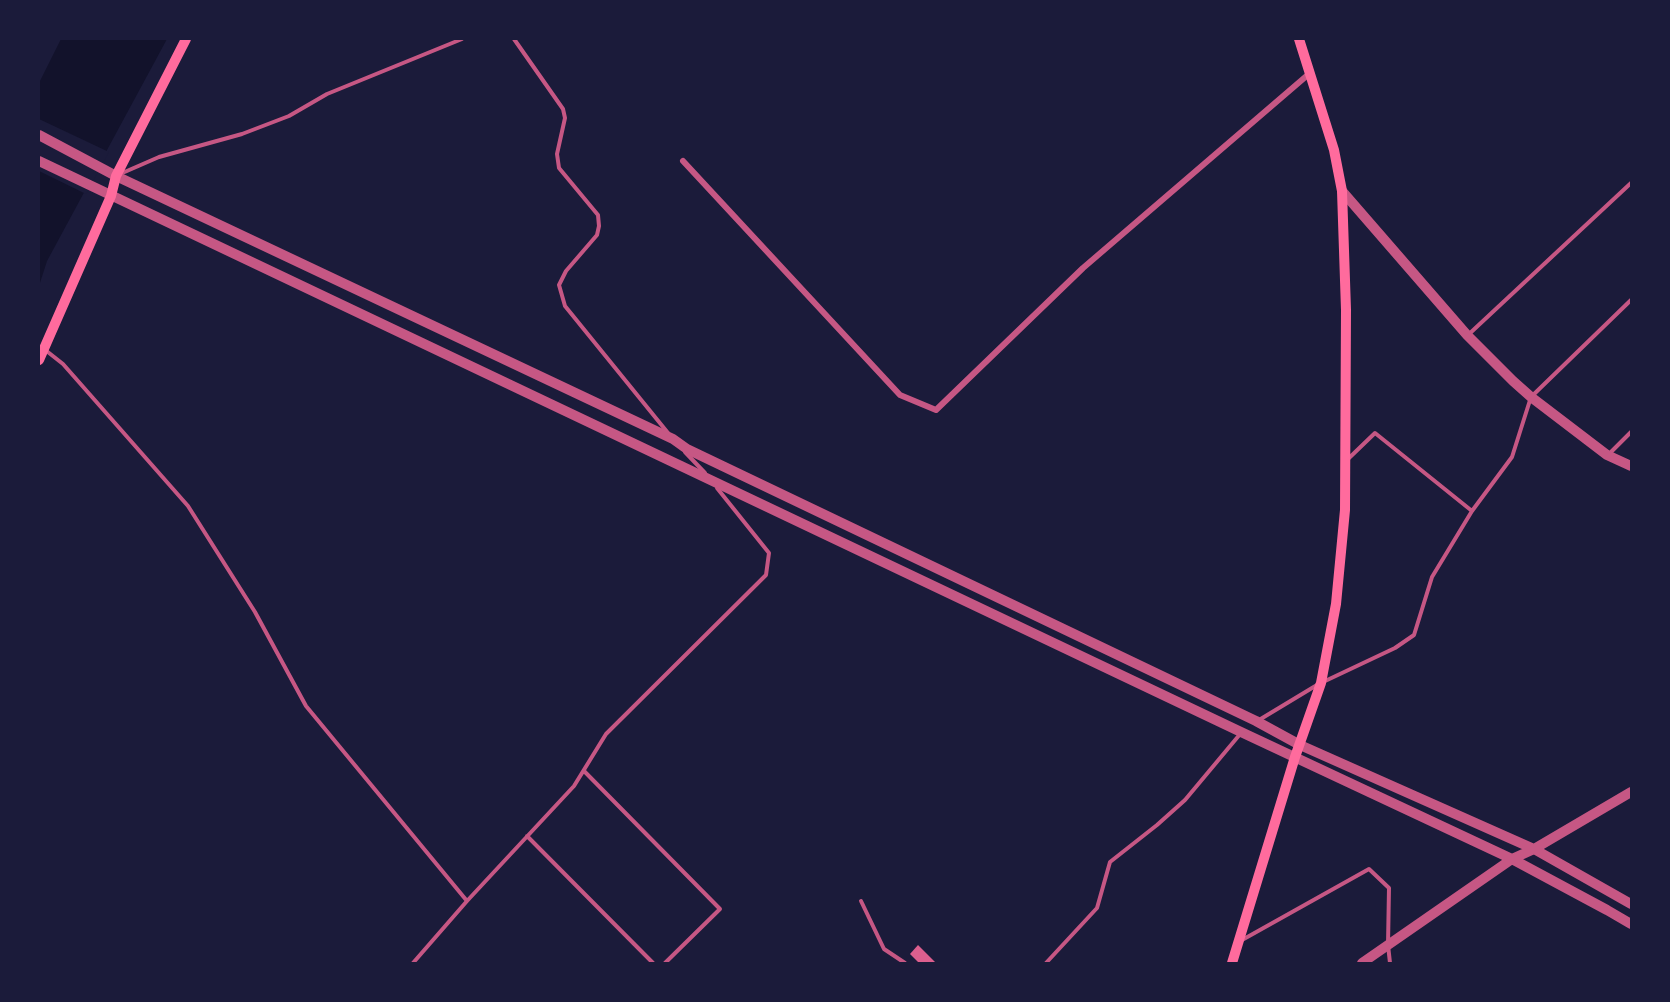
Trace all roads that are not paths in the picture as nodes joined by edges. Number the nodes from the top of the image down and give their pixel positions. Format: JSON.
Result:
{"nodes":[{"id":1,"x":186,"y":39,"type":"edge"},
{"id":2,"x":462,"y":39,"type":"edge"},
{"id":3,"x":514,"y":39,"type":"edge"},
{"id":4,"x":1299,"y":39,"type":"edge"},
{"id":5,"x":1310,"y":73,"type":"junction"},
{"id":6,"x":39,"y":135,"type":"edge"},
{"id":7,"x":39,"y":161,"type":"edge"},
{"id":8,"x":683,"y":161,"type":"dead end"},
{"id":9,"x":116,"y":176,"type":"junction"},
{"id":10,"x":1631,"y":183,"type":"edge"},
{"id":11,"x":1342,"y":191,"type":"junction"},
{"id":12,"x":111,"y":196,"type":"junction"},
{"id":13,"x":1631,"y":300,"type":"edge"},
{"id":14,"x":1467,"y":335,"type":"junction"},
{"id":15,"x":44,"y":348,"type":"junction"},
{"id":16,"x":39,"y":360,"type":"edge"},
{"id":17,"x":1531,"y":397,"type":"junction"},
{"id":18,"x":1631,"y":432,"type":"edge"},
{"id":19,"x":673,"y":439,"type":"junction"},
{"id":20,"x":1607,"y":455,"type":"junction"},
{"id":21,"x":1345,"y":462,"type":"junction"},
{"id":22,"x":1631,"y":466,"type":"edge"},
{"id":23,"x":711,"y":480,"type":"junction"},
{"id":24,"x":1472,"y":511,"type":"junction"},
{"id":25,"x":1321,"y":683,"type":"junction"},
{"id":26,"x":1257,"y":721,"type":"junction"},
{"id":27,"x":1241,"y":732,"type":"junction"},
{"id":28,"x":1300,"y":745,"type":"junction"},
{"id":29,"x":1295,"y":757,"type":"junction"},
{"id":30,"x":584,"y":771,"type":"junction"},
{"id":31,"x":1631,"y":792,"type":"edge"},
{"id":32,"x":527,"y":836,"type":"junction"},
{"id":33,"x":1534,"y":849,"type":"junction"},
{"id":34,"x":1512,"y":859,"type":"junction"},
{"id":35,"x":467,"y":901,"type":"junction"},
{"id":36,"x":861,"y":901,"type":"dead end"},
{"id":37,"x":1631,"y":904,"type":"edge"},
{"id":38,"x":1631,"y":924,"type":"edge"},
{"id":39,"x":1240,"y":941,"type":"junction"},
{"id":40,"x":1388,"y":945,"type":"junction"},
{"id":41,"x":413,"y":963,"type":"edge"},
{"id":42,"x":654,"y":963,"type":"edge"},
{"id":43,"x":665,"y":963,"type":"edge"},
{"id":44,"x":905,"y":963,"type":"edge"},
{"id":45,"x":1046,"y":963,"type":"edge"},
{"id":46,"x":1233,"y":963,"type":"edge"},
{"id":47,"x":1362,"y":963,"type":"edge"},
{"id":48,"x":1390,"y":963,"type":"edge"}],
"edges":[{"from":1,"to":9,"type":"main road"},
{"from":2,"to":9,"type":"lane"},
{"from":3,"to":19,"type":"lane"},
{"from":4,"to":5,"type":"main road"},
{"from":5,"to":8,"type":"street"},
{"from":5,"to":11,"type":"main road"},
{"from":6,"to":9,"type":"street"},
{"from":7,"to":12,"type":"street"},
{"from":9,"to":12,"type":"main road"},
{"from":9,"to":19,"type":"street"},
{"from":10,"to":14,"type":"lane"},
{"from":11,"to":14,"type":"street"},
{"from":11,"to":21,"type":"main road"},
{"from":12,"to":15,"type":"main road"},
{"from":12,"to":23,"type":"street"},
{"from":13,"to":17,"type":"lane"},
{"from":14,"to":17,"type":"street"},
{"from":15,"to":16,"type":"main road"},
{"from":15,"to":35,"type":"lane"},
{"from":17,"to":20,"type":"street"},
{"from":17,"to":24,"type":"lane"},
{"from":18,"to":20,"type":"lane"},
{"from":19,"to":23,"type":"lane"},
{"from":19,"to":26,"type":"street"},
{"from":20,"to":22,"type":"street"},
{"from":21,"to":24,"type":"lane"},
{"from":21,"to":25,"type":"main road"},
{"from":23,"to":27,"type":"street"},
{"from":23,"to":30,"type":"lane"},
{"from":24,"to":25,"type":"lane"},
{"from":25,"to":26,"type":"lane"},
{"from":25,"to":28,"type":"main road"},
{"from":26,"to":28,"type":"street"},
{"from":27,"to":29,"type":"street"},
{"from":27,"to":45,"type":"lane"},
{"from":28,"to":29,"type":"main road"},
{"from":28,"to":33,"type":"street"},
{"from":29,"to":34,"type":"street"},
{"from":29,"to":39,"type":"main road"},
{"from":30,"to":32,"type":"lane"},
{"from":30,"to":43,"type":"lane"},
{"from":31,"to":33,"type":"street"},
{"from":32,"to":35,"type":"lane"},
{"from":32,"to":42,"type":"lane"},
{"from":33,"to":34,"type":"street"},
{"from":33,"to":37,"type":"street"},
{"from":34,"to":38,"type":"street"},
{"from":34,"to":40,"type":"street"},
{"from":35,"to":41,"type":"lane"},
{"from":36,"to":44,"type":"lane"},
{"from":39,"to":40,"type":"lane"},
{"from":39,"to":46,"type":"main road"},
{"from":40,"to":47,"type":"street"},
{"from":40,"to":48,"type":"lane"}]}
